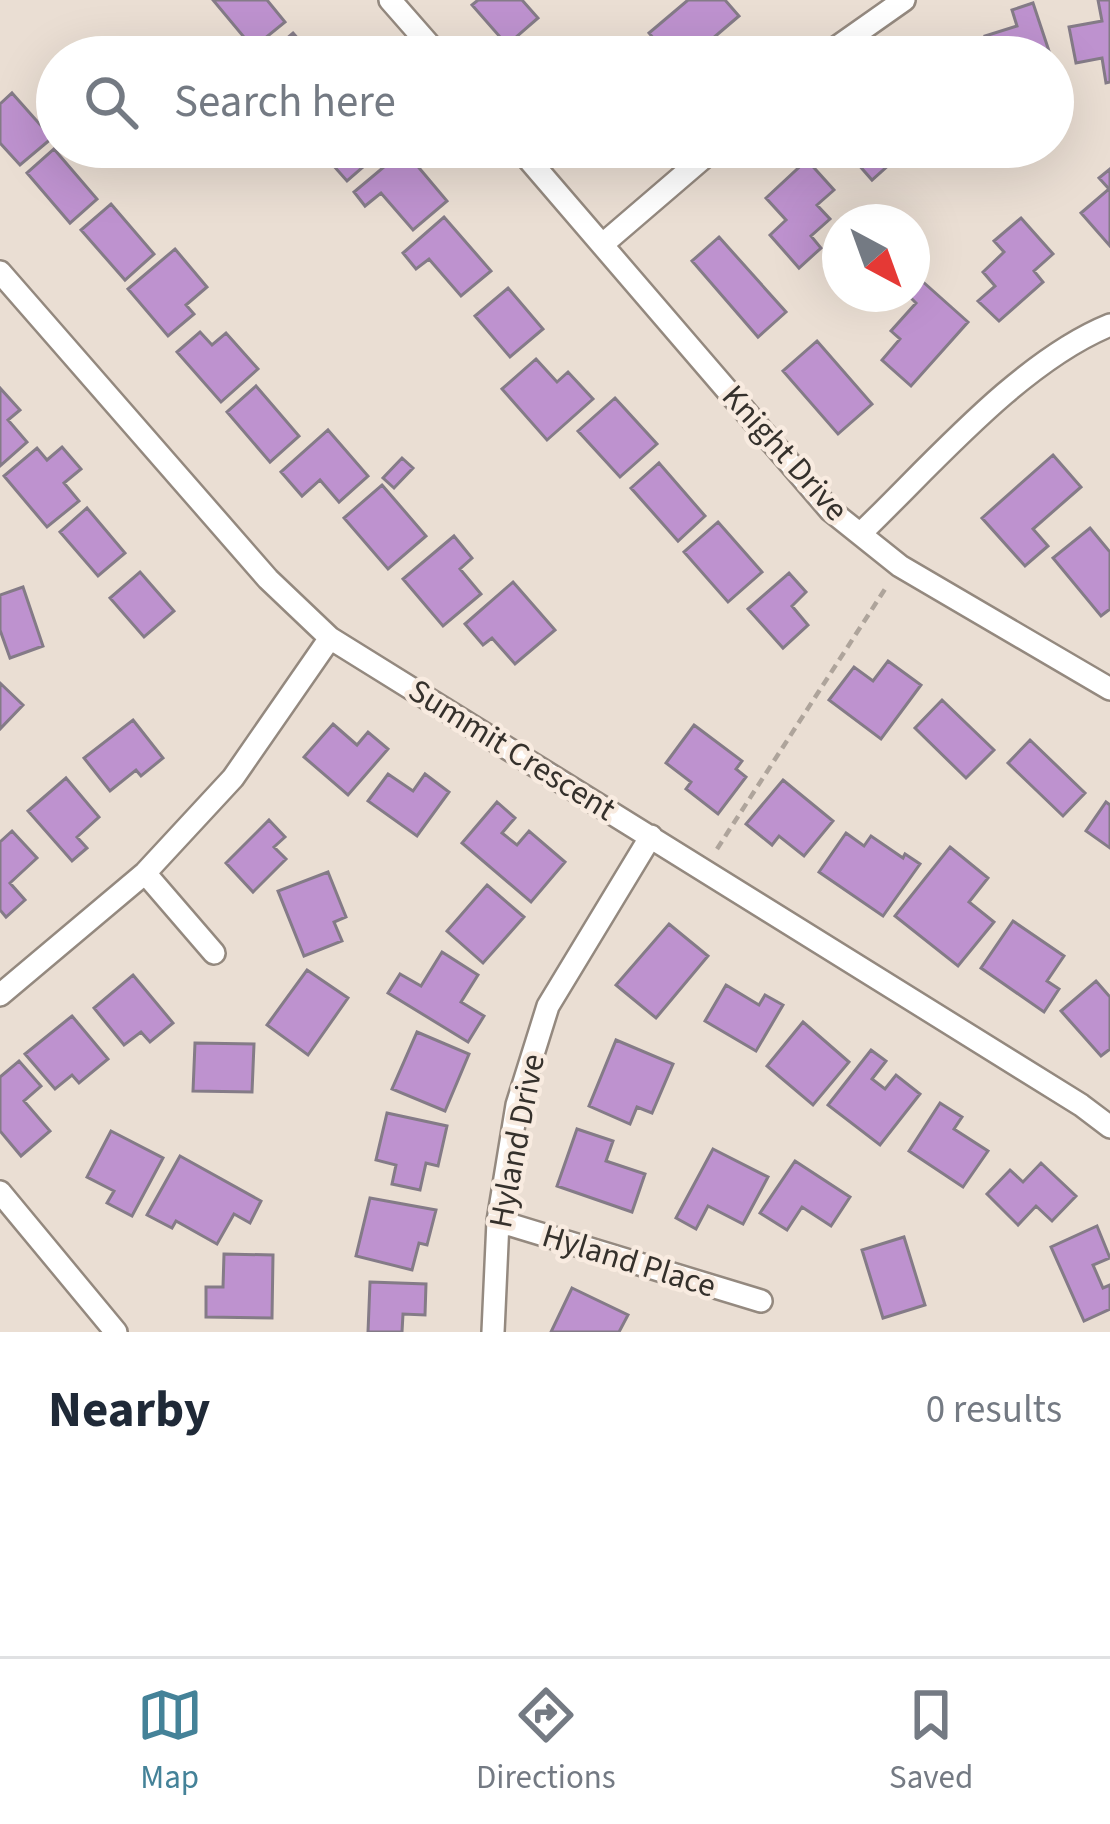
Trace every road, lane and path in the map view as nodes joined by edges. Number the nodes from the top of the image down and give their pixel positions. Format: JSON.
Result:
{"nodes":[{"id":1,"x":390,"y":0,"type":"edge"},
{"id":2,"x":904,"y":0,"type":"edge"},
{"id":3,"x":422,"y":36,"type":"edge"},
{"id":4,"x":853,"y":36,"type":"edge"},
{"id":5,"x":536,"y":168,"type":"edge"},
{"id":6,"x":692,"y":168,"type":"edge"},
{"id":7,"x":603,"y":244,"type":"junction"},
{"id":8,"x":0,"y":272,"type":"edge"},
{"id":9,"x":1110,"y":325,"type":"edge"},
{"id":10,"x":860,"y":534,"type":"junction"},
{"id":11,"x":890,"y":582,"type":"dead end"},
{"id":12,"x":330,"y":638,"type":"junction"},
{"id":13,"x":1110,"y":689,"type":"edge"},
{"id":14,"x":651,"y":836,"type":"junction"},
{"id":15,"x":714,"y":854,"type":"dead end"},
{"id":16,"x":145,"y":873,"type":"junction"},
{"id":17,"x":214,"y":953,"type":"dead end"},
{"id":18,"x":0,"y":995,"type":"edge"},
{"id":19,"x":1110,"y":1127,"type":"edge"},
{"id":20,"x":0,"y":1192,"type":"edge"},
{"id":21,"x":498,"y":1221,"type":"junction"},
{"id":22,"x":761,"y":1301,"type":"dead end"},
{"id":23,"x":116,"y":1332,"type":"edge"},
{"id":24,"x":494,"y":1332,"type":"edge"}],
"edges":[{"from":1,"to":3,"type":"street"},
{"from":2,"to":4,"type":"street"},
{"from":5,"to":7,"type":"street","name":"Knight Drive"},
{"from":6,"to":7,"type":"street"},
{"from":7,"to":10,"type":"street","name":"Knight Drive"},
{"from":8,"to":12,"type":"street","name":"Summit Crescent"},
{"from":9,"to":10,"type":"street"},
{"from":10,"to":13,"type":"street","name":"Knight Drive"},
{"from":11,"to":15,"type":"path"},
{"from":12,"to":14,"type":"street","name":"Summit Crescent"},
{"from":12,"to":16,"type":"street"},
{"from":14,"to":19,"type":"street","name":"Summit Crescent"},
{"from":14,"to":21,"type":"street","name":"Hyland Drive"},
{"from":16,"to":17,"type":"street"},
{"from":16,"to":18,"type":"street"},
{"from":20,"to":23,"type":"street"},
{"from":21,"to":22,"type":"street","name":"Hyland Place"},
{"from":21,"to":24,"type":"street","name":"Hyland Drive"}]}
